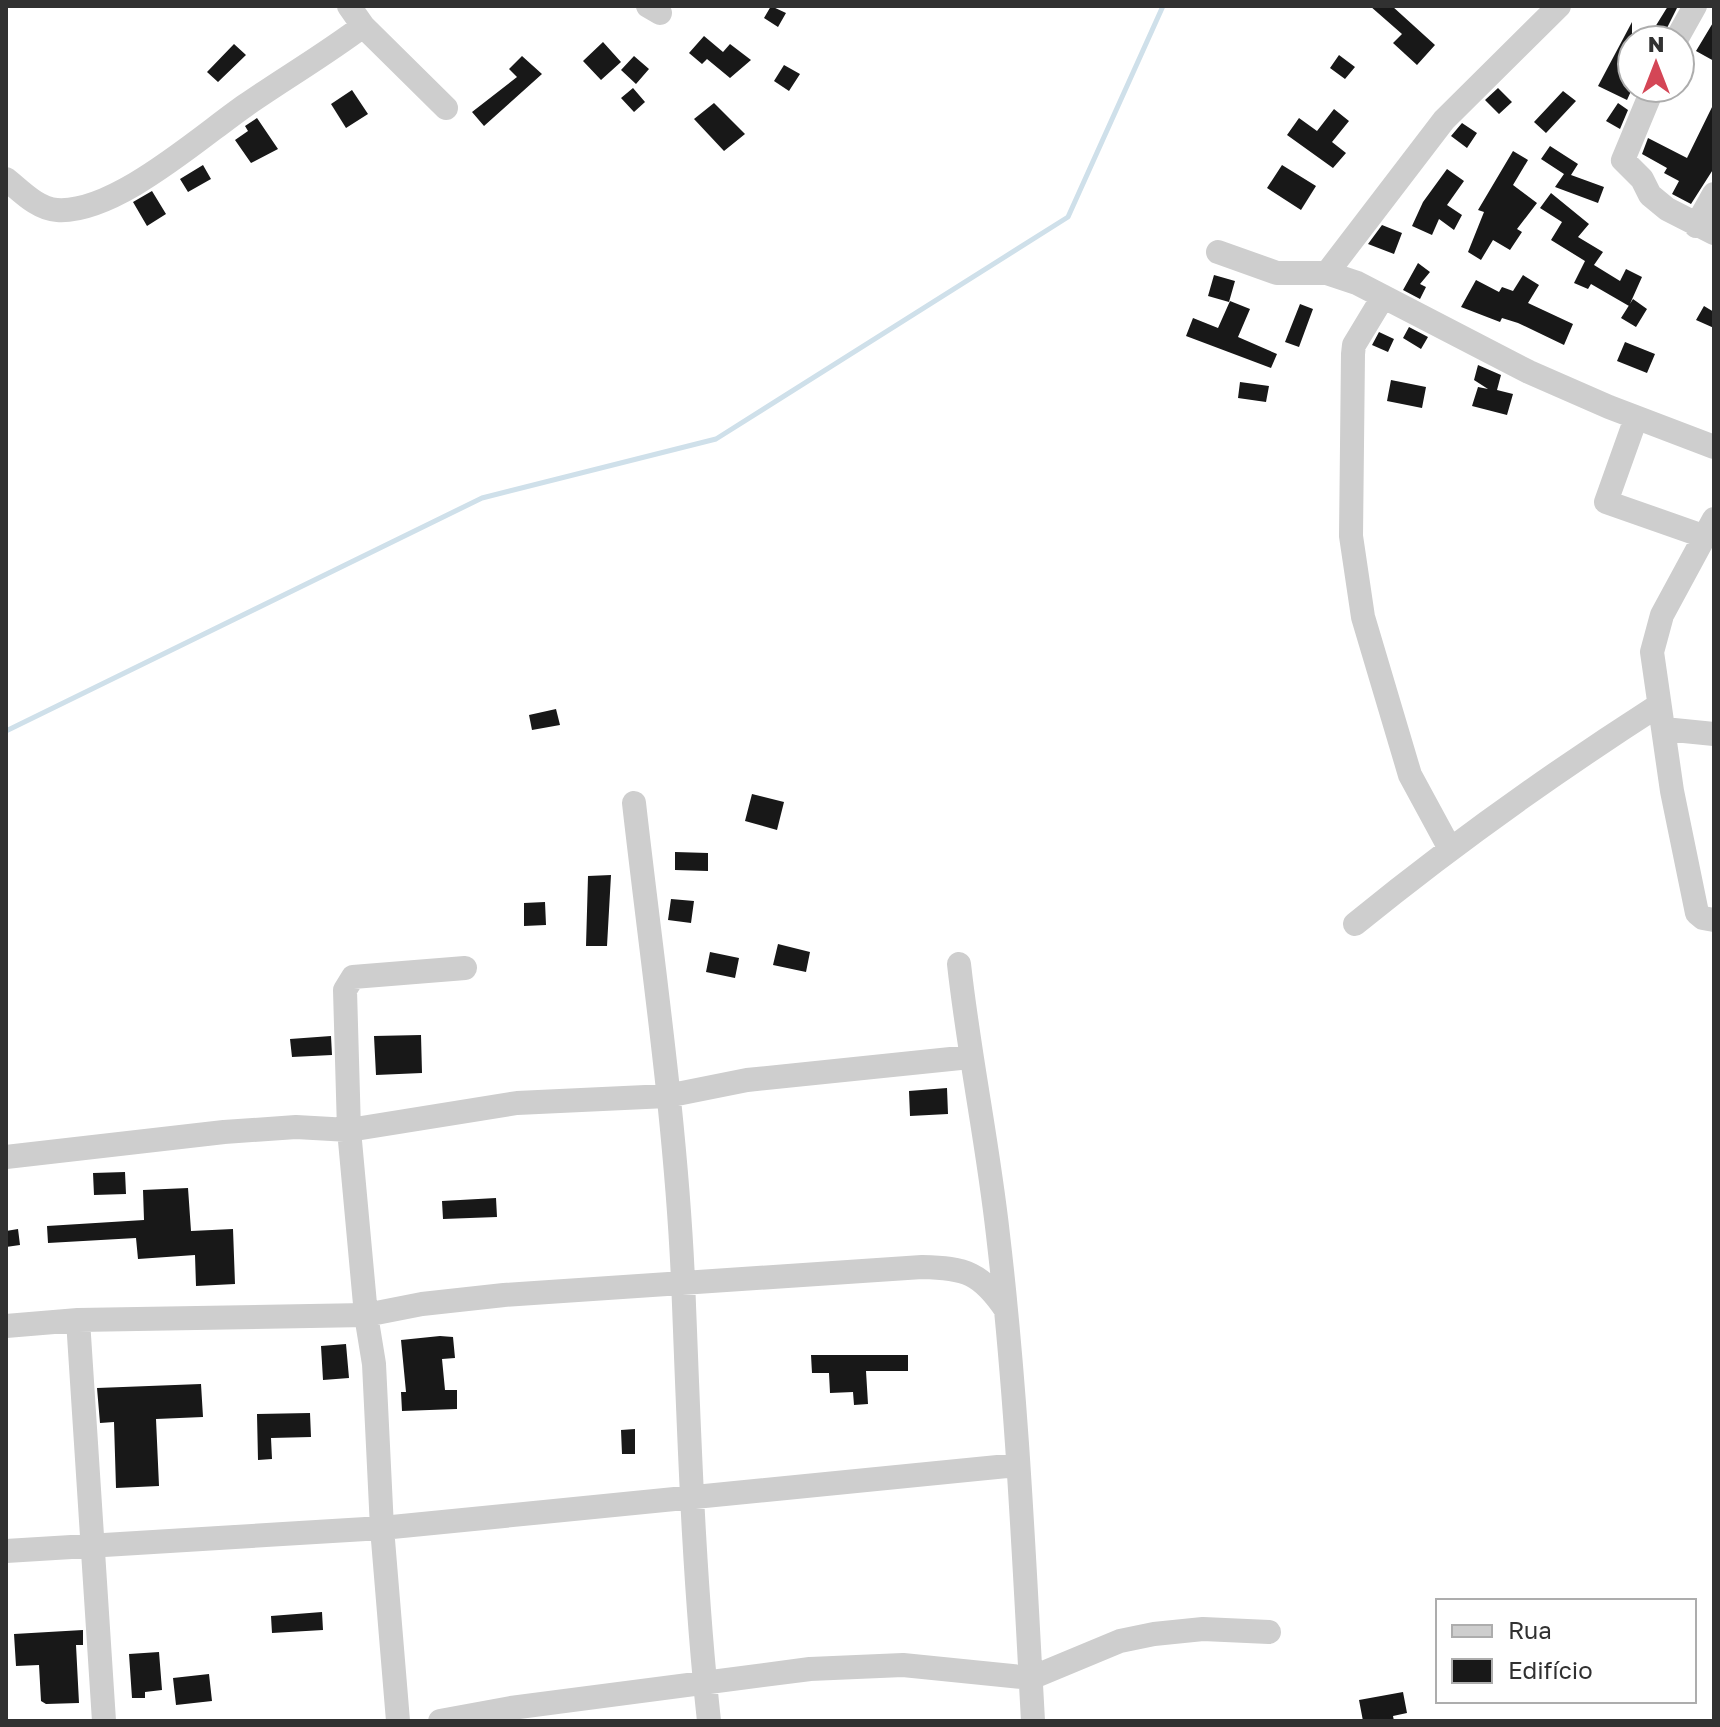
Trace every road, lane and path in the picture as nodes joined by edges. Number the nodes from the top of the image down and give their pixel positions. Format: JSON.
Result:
{"nodes":[{"id":1,"x":349,"y":6,"type":"edge"},
{"id":2,"x":1559,"y":6,"type":"edge"},
{"id":3,"x":1695,"y":6,"type":"edge"},
{"id":4,"x":1685,"y":24,"type":"edge"},
{"id":5,"x":363,"y":26,"type":"junction"},
{"id":6,"x":1646,"y":104,"type":"edge"},
{"id":7,"x":446,"y":108,"type":"dead end"},
{"id":8,"x":6,"y":179,"type":"edge"},
{"id":9,"x":1714,"y":194,"type":"edge"},
{"id":10,"x":1705,"y":229,"type":"edge"},
{"id":11,"x":1218,"y":252,"type":"dead end"},
{"id":12,"x":1327,"y":273,"type":"junction"},
{"id":13,"x":1383,"y":297,"type":"junction"},
{"id":14,"x":1636,"y":418,"type":"junction"},
{"id":15,"x":1714,"y":447,"type":"edge"},
{"id":16,"x":1708,"y":527,"type":"edge"},
{"id":17,"x":1661,"y":717,"type":"junction"},
{"id":18,"x":1714,"y":734,"type":"edge"},
{"id":19,"x":634,"y":803,"type":"dead end"},
{"id":20,"x":1449,"y":847,"type":"junction"},
{"id":21,"x":1714,"y":920,"type":"edge"},
{"id":22,"x":1355,"y":924,"type":"dead end"},
{"id":23,"x":959,"y":964,"type":"dead end"},
{"id":24,"x":465,"y":968,"type":"dead end"},
{"id":25,"x":970,"y":1057,"type":"junction"},
{"id":26,"x":667,"y":1096,"type":"junction"},
{"id":27,"x":349,"y":1130,"type":"junction"},
{"id":28,"x":6,"y":1157,"type":"edge"},
{"id":29,"x":683,"y":1281,"type":"junction"},
{"id":30,"x":1006,"y":1310,"type":"junction"},
{"id":31,"x":366,"y":1315,"type":"junction"},
{"id":32,"x":78,"y":1320,"type":"junction"},
{"id":33,"x":6,"y":1326,"type":"edge"},
{"id":34,"x":1018,"y":1465,"type":"junction"},
{"id":35,"x":692,"y":1494,"type":"junction"},
{"id":36,"x":382,"y":1528,"type":"junction"},
{"id":37,"x":90,"y":1548,"type":"junction"},
{"id":38,"x":6,"y":1551,"type":"edge"},
{"id":39,"x":1269,"y":1632,"type":"dead end"},
{"id":40,"x":1031,"y":1678,"type":"junction"},
{"id":41,"x":705,"y":1682,"type":"junction"},
{"id":42,"x":104,"y":1721,"type":"edge"},
{"id":43,"x":398,"y":1721,"type":"edge"},
{"id":44,"x":440,"y":1721,"type":"edge"},
{"id":45,"x":709,"y":1721,"type":"edge"},
{"id":46,"x":1033,"y":1721,"type":"edge"}],
"edges":[{"from":1,"to":5,"type":"street"},
{"from":2,"to":12,"type":"street"},
{"from":3,"to":4,"type":"street"},
{"from":5,"to":7,"type":"street"},
{"from":5,"to":8,"type":"street"},
{"from":6,"to":10,"type":"street"},
{"from":9,"to":10,"type":"street"},
{"from":11,"to":12,"type":"street"},
{"from":12,"to":13,"type":"street"},
{"from":13,"to":14,"type":"street"},
{"from":13,"to":20,"type":"street"},
{"from":14,"to":15,"type":"street"},
{"from":14,"to":16,"type":"street"},
{"from":16,"to":17,"type":"street"},
{"from":17,"to":18,"type":"street"},
{"from":17,"to":20,"type":"street"},
{"from":17,"to":21,"type":"street"},
{"from":19,"to":26,"type":"street"},
{"from":20,"to":22,"type":"street"},
{"from":23,"to":25,"type":"street"},
{"from":24,"to":27,"type":"street"},
{"from":25,"to":26,"type":"street"},
{"from":25,"to":30,"type":"street"},
{"from":26,"to":27,"type":"street"},
{"from":26,"to":29,"type":"street"},
{"from":27,"to":28,"type":"street"},
{"from":27,"to":31,"type":"street"},
{"from":29,"to":30,"type":"street"},
{"from":29,"to":31,"type":"street"},
{"from":29,"to":35,"type":"street"},
{"from":30,"to":34,"type":"street"},
{"from":31,"to":32,"type":"street"},
{"from":31,"to":36,"type":"street"},
{"from":32,"to":33,"type":"street"},
{"from":32,"to":37,"type":"street"},
{"from":34,"to":35,"type":"street"},
{"from":34,"to":40,"type":"street"},
{"from":35,"to":36,"type":"street"},
{"from":35,"to":41,"type":"street"},
{"from":36,"to":37,"type":"street"},
{"from":36,"to":43,"type":"street"},
{"from":37,"to":38,"type":"street"},
{"from":37,"to":42,"type":"street"},
{"from":39,"to":40,"type":"street"},
{"from":40,"to":41,"type":"street"},
{"from":40,"to":46,"type":"street"},
{"from":41,"to":44,"type":"street"},
{"from":41,"to":45,"type":"street"}]}
